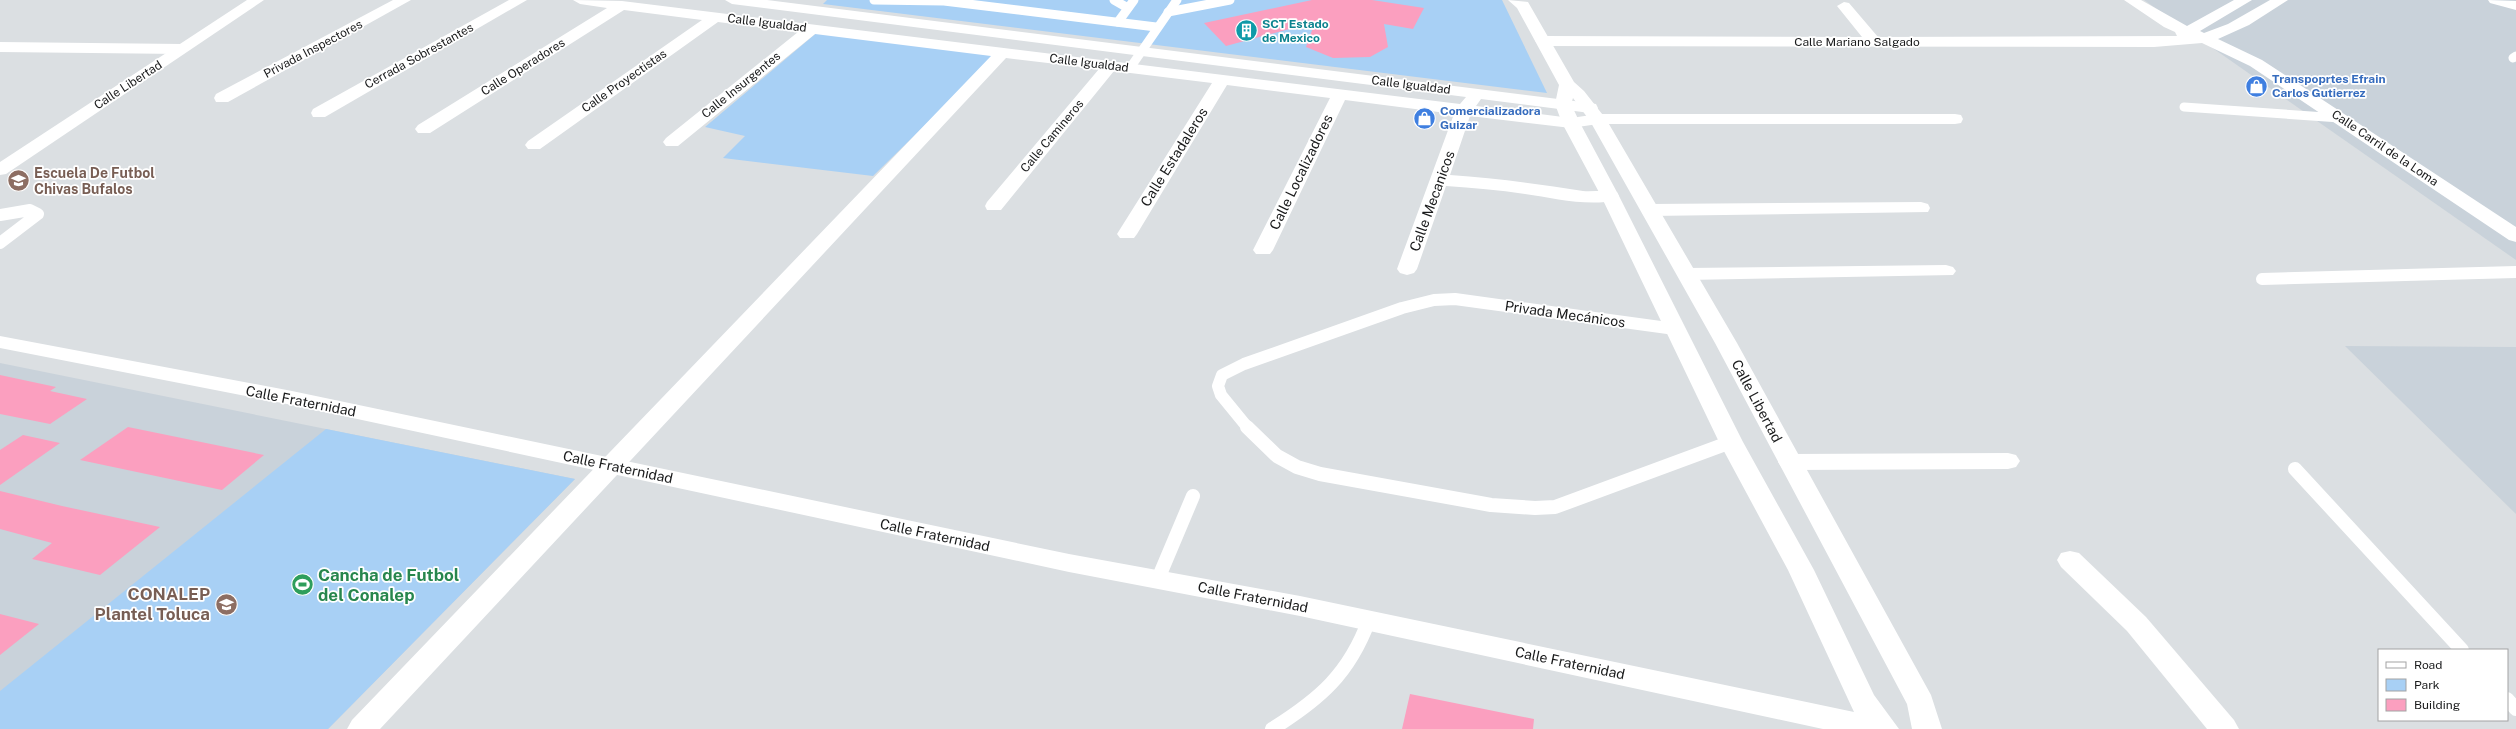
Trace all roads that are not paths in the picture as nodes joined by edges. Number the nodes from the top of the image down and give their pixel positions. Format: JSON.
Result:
{"nodes":[{"id":1,"x":256,"y":0,"type":"edge"},
{"id":2,"x":404,"y":0,"type":"edge"},
{"id":3,"x":520,"y":0,"type":"edge"},
{"id":4,"x":580,"y":0,"type":"edge"},
{"id":5,"x":732,"y":0,"type":"edge"},
{"id":6,"x":874,"y":0,"type":"edge"},
{"id":7,"x":1114,"y":0,"type":"edge"},
{"id":8,"x":1134,"y":0,"type":"edge"},
{"id":9,"x":1177,"y":0,"type":"edge"},
{"id":10,"x":1229,"y":0,"type":"edge"},
{"id":11,"x":2131,"y":0,"type":"edge"},
{"id":12,"x":2245,"y":0,"type":"edge"},
{"id":13,"x":2281,"y":0,"type":"edge"},
{"id":14,"x":2495,"y":0,"type":"edge"},
{"id":15,"x":946,"y":1,"type":"edge"},
{"id":16,"x":1522,"y":2,"type":"edge"},
{"id":17,"x":622,"y":5,"type":"junction"},
{"id":18,"x":1844,"y":6,"type":"dead end"},
{"id":19,"x":2516,"y":6,"type":"edge"},
{"id":20,"x":1128,"y":8,"type":"junction"},
{"id":21,"x":1168,"y":12,"type":"junction"},
{"id":22,"x":715,"y":17,"type":"junction"},
{"id":23,"x":1118,"y":22,"type":"junction"},
{"id":24,"x":1156,"y":27,"type":"junction"},
{"id":25,"x":811,"y":29,"type":"junction"},
{"id":26,"x":2185,"y":31,"type":"junction"},
{"id":27,"x":2206,"y":39,"type":"junction"},
{"id":28,"x":2171,"y":40,"type":"junction"},
{"id":29,"x":1543,"y":41,"type":"junction"},
{"id":30,"x":1874,"y":42,"type":"junction"},
{"id":31,"x":0,"y":47,"type":"edge"},
{"id":32,"x":182,"y":49,"type":"junction"},
{"id":33,"x":1141,"y":51,"type":"junction"},
{"id":34,"x":1003,"y":52,"type":"junction"},
{"id":35,"x":1110,"y":66,"type":"junction"},
{"id":36,"x":1130,"y":68,"type":"junction"},
{"id":37,"x":1222,"y":80,"type":"junction"},
{"id":38,"x":1340,"y":94,"type":"junction"},
{"id":39,"x":1477,"y":94,"type":"junction"},
{"id":40,"x":222,"y":98,"type":"dead end"},
{"id":41,"x":1567,"y":104,"type":"junction"},
{"id":42,"x":2184,"y":107,"type":"dead end"},
{"id":43,"x":1464,"y":110,"type":"junction"},
{"id":44,"x":319,"y":113,"type":"dead end"},
{"id":45,"x":1594,"y":113,"type":"junction"},
{"id":46,"x":2340,"y":118,"type":"junction"},
{"id":47,"x":1955,"y":119,"type":"dead end"},
{"id":48,"x":424,"y":129,"type":"dead end"},
{"id":49,"x":672,"y":142,"type":"dead end"},
{"id":50,"x":534,"y":145,"type":"dead end"},
{"id":51,"x":5,"y":164,"type":"edge"},
{"id":52,"x":1439,"y":180,"type":"junction"},
{"id":53,"x":1610,"y":196,"type":"junction"},
{"id":54,"x":994,"y":206,"type":"dead end"},
{"id":55,"x":1921,"y":208,"type":"dead end"},
{"id":56,"x":1650,"y":210,"type":"junction"},
{"id":57,"x":0,"y":215,"type":"edge"},
{"id":58,"x":1127,"y":234,"type":"dead end"},
{"id":59,"x":2516,"y":236,"type":"edge"},
{"id":60,"x":0,"y":243,"type":"edge"},
{"id":61,"x":1263,"y":250,"type":"dead end"},
{"id":62,"x":1407,"y":269,"type":"dead end"},
{"id":63,"x":1946,"y":271,"type":"dead end"},
{"id":64,"x":2516,"y":272,"type":"edge"},
{"id":65,"x":1687,"y":274,"type":"junction"},
{"id":66,"x":2262,"y":279,"type":"dead end"},
{"id":67,"x":1675,"y":329,"type":"junction"},
{"id":68,"x":0,"y":342,"type":"edge"},
{"id":69,"x":1732,"y":442,"type":"junction"},
{"id":70,"x":2008,"y":461,"type":"dead end"},
{"id":71,"x":1790,"y":462,"type":"junction"},
{"id":72,"x":612,"y":466,"type":"junction"},
{"id":73,"x":2295,"y":468,"type":"dead end"},
{"id":74,"x":1193,"y":496,"type":"dead end"},
{"id":75,"x":2070,"y":560,"type":"dead end"},
{"id":76,"x":1158,"y":579,"type":"junction"},
{"id":77,"x":1369,"y":620,"type":"junction"},
{"id":78,"x":2461,"y":649,"type":"edge"},
{"id":79,"x":2508,"y":701,"type":"edge"},
{"id":80,"x":2516,"y":709,"type":"edge"},
{"id":81,"x":362,"y":729,"type":"edge"},
{"id":82,"x":1272,"y":729,"type":"edge"},
{"id":83,"x":1870,"y":729,"type":"edge"},
{"id":84,"x":1884,"y":729,"type":"edge"},
{"id":85,"x":1927,"y":729,"type":"edge"},
{"id":86,"x":2224,"y":729,"type":"edge"}],
"edges":[{"from":1,"to":32,"type":"street","name":"Calle Libertad"},
{"from":2,"to":40,"type":"street","name":"Privada Inspectores"},
{"from":3,"to":44,"type":"street","name":"Cerrada Sobrestantes"},
{"from":4,"to":17,"type":"street","name":"Calle Igualdad"},
{"from":5,"to":33,"type":"street","name":"Calle Igualdad"},
{"from":6,"to":15,"type":"lane"},
{"from":7,"to":20,"type":"lane"},
{"from":8,"to":20,"type":"lane"},
{"from":9,"to":21,"type":"lane"},
{"from":10,"to":21,"type":"lane"},
{"from":11,"to":26,"type":"street","name":"Calle Carril de la Loma"},
{"from":12,"to":26,"type":"street","name":"Calle Mariano Salgado"},
{"from":13,"to":27,"type":"street","name":"Calle Mariano Salgado"},
{"from":14,"to":19,"type":"street"},
{"from":15,"to":23,"type":"lane"},
{"from":16,"to":29,"type":"street","name":"Calle Libertad"},
{"from":17,"to":22,"type":"street","name":"Calle Igualdad"},
{"from":17,"to":48,"type":"street","name":"Calle Operadores"},
{"from":18,"to":30,"type":"street"},
{"from":20,"to":23,"type":"lane"},
{"from":21,"to":24,"type":"lane"},
{"from":22,"to":25,"type":"street","name":"Calle Igualdad"},
{"from":22,"to":50,"type":"street","name":"Calle Proyectistas"},
{"from":23,"to":24,"type":"lane"},
{"from":24,"to":33,"type":"lane"},
{"from":25,"to":34,"type":"street","name":"Calle Igualdad"},
{"from":25,"to":49,"type":"street","name":"Calle Insurgentes"},
{"from":26,"to":27,"type":"street","name":"Calle Carril de la Loma"},
{"from":26,"to":28,"type":"street","name":"Calle Mariano Salgado"},
{"from":27,"to":28,"type":"street","name":"Calle Mariano Salgado"},
{"from":27,"to":46,"type":"street","name":"Calle Carril de la Loma"},
{"from":28,"to":30,"type":"street","name":"Calle Mariano Salgado"},
{"from":29,"to":30,"type":"street","name":"Calle Mariano Salgado"},
{"from":29,"to":41,"type":"street","name":"Calle Libertad"},
{"from":31,"to":32,"type":"street"},
{"from":32,"to":51,"type":"street","name":"Calle Libertad"},
{"from":33,"to":36,"type":"lane"},
{"from":33,"to":39,"type":"street","name":"Calle Igualdad"},
{"from":34,"to":35,"type":"street","name":"Calle Igualdad"},
{"from":34,"to":72,"type":"street"},
{"from":35,"to":36,"type":"street","name":"Calle Igualdad"},
{"from":35,"to":54,"type":"street","name":"Calle Camineros"},
{"from":36,"to":37,"type":"street","name":"Calle Igualdad"},
{"from":37,"to":38,"type":"street","name":"Calle Igualdad"},
{"from":37,"to":58,"type":"street","name":"Calle Estadaleros"},
{"from":38,"to":43,"type":"street","name":"Calle Igualdad"},
{"from":38,"to":61,"type":"street","name":"Calle Localizadores"},
{"from":39,"to":41,"type":"street","name":"Calle Igualdad"},
{"from":39,"to":43,"type":"street","name":"Calle Mecanicos"},
{"from":41,"to":43,"type":"street","name":"Calle Igualdad"},
{"from":41,"to":45,"type":"street","name":"Calle Libertad"},
{"from":41,"to":45,"type":"street","name":"Calle Igualdad"},
{"from":41,"to":53,"type":"street","name":"Calle Libertad"},
{"from":42,"to":46,"type":"lane"},
{"from":43,"to":52,"type":"street","name":"Calle Mecanicos"},
{"from":45,"to":47,"type":"street","name":"Calle Igualdad"},
{"from":45,"to":56,"type":"street","name":"Calle Libertad"},
{"from":46,"to":59,"type":"street","name":"Calle Carril de la Loma"},
{"from":52,"to":53,"type":"street"},
{"from":52,"to":62,"type":"street","name":"Calle Mecanicos"},
{"from":53,"to":67,"type":"street","name":"Calle Libertad"},
{"from":55,"to":56,"type":"street"},
{"from":56,"to":65,"type":"street","name":"Calle Libertad"},
{"from":57,"to":60,"type":"lane"},
{"from":63,"to":65,"type":"street"},
{"from":64,"to":66,"type":"lane"},
{"from":65,"to":71,"type":"street","name":"Calle Libertad"},
{"from":67,"to":69,"type":"street","name":"Calle Libertad"},
{"from":67,"to":69,"type":"lane","name":"Privada Mecánicos"},
{"from":68,"to":72,"type":"street","name":"Calle Fraternidad"},
{"from":69,"to":84,"type":"street","name":"Calle Libertad"},
{"from":70,"to":71,"type":"street"},
{"from":71,"to":85,"type":"street","name":"Calle Libertad"},
{"from":72,"to":76,"type":"street","name":"Calle Fraternidad"},
{"from":72,"to":81,"type":"street"},
{"from":73,"to":78,"type":"lane"},
{"from":74,"to":76,"type":"lane"},
{"from":75,"to":86,"type":"street"},
{"from":76,"to":77,"type":"street","name":"Calle Fraternidad"},
{"from":77,"to":82,"type":"lane"},
{"from":77,"to":83,"type":"street","name":"Calle Fraternidad"},
{"from":79,"to":80,"type":"lane"}]}
